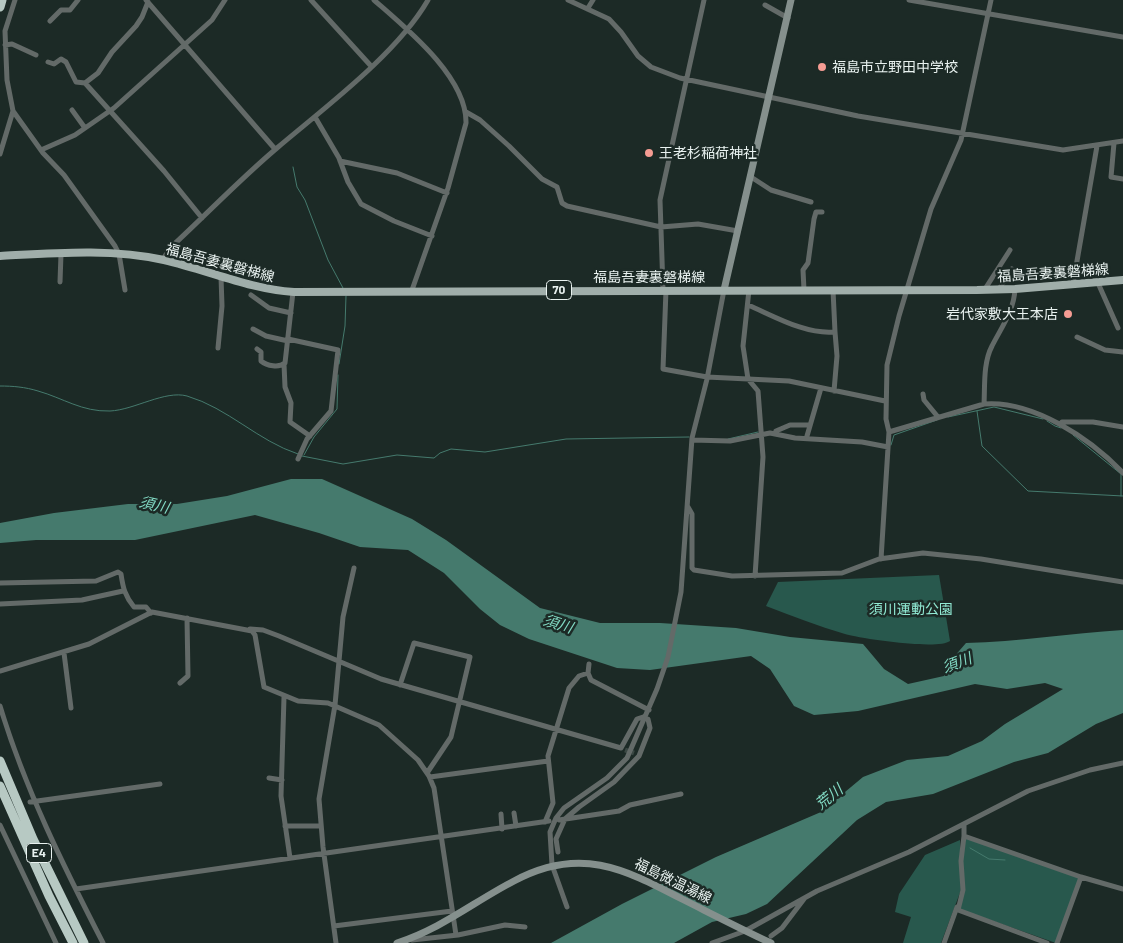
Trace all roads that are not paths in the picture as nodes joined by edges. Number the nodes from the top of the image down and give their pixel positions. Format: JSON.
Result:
{"nodes":[{"id":1,"x":2,"y":0,"type":"edge"},
{"id":2,"x":15,"y":0,"type":"edge"},
{"id":3,"x":78,"y":0,"type":"edge"},
{"id":4,"x":225,"y":0,"type":"edge"},
{"id":5,"x":311,"y":0,"type":"edge"},
{"id":6,"x":374,"y":0,"type":"edge"},
{"id":7,"x":428,"y":0,"type":"edge"},
{"id":8,"x":568,"y":0,"type":"edge"},
{"id":9,"x":593,"y":0,"type":"edge"},
{"id":10,"x":704,"y":0,"type":"edge"},
{"id":11,"x":791,"y":0,"type":"edge"},
{"id":12,"x":909,"y":0,"type":"edge"},
{"id":13,"x":991,"y":0,"type":"edge"},
{"id":14,"x":147,"y":1,"type":"edge"},
{"id":15,"x":765,"y":4,"type":"dead end"},
{"id":16,"x":0,"y":7,"type":"edge"},
{"id":17,"x":588,"y":8,"type":"junction"},
{"id":18,"x":989,"y":14,"type":"junction"},
{"id":19,"x":788,"y":18,"type":"junction"},
{"id":20,"x":50,"y":21,"type":"dead end"},
{"id":21,"x":408,"y":29,"type":"junction"},
{"id":22,"x":1123,"y":37,"type":"edge"},
{"id":23,"x":5,"y":44,"type":"junction"},
{"id":24,"x":185,"y":44,"type":"junction"},
{"id":25,"x":36,"y":55,"type":"dead end"},
{"id":26,"x":48,"y":62,"type":"dead end"},
{"id":27,"x":371,"y":66,"type":"junction"},
{"id":28,"x":686,"y":79,"type":"junction"},
{"id":29,"x":85,"y":83,"type":"junction"},
{"id":30,"x":769,"y":97,"type":"junction"},
{"id":31,"x":72,"y":110,"type":"dead end"},
{"id":32,"x":12,"y":111,"type":"junction"},
{"id":33,"x":110,"y":111,"type":"junction"},
{"id":34,"x":466,"y":112,"type":"junction"},
{"id":35,"x":315,"y":117,"type":"junction"},
{"id":36,"x":85,"y":128,"type":"junction"},
{"id":37,"x":962,"y":134,"type":"junction"},
{"id":38,"x":1123,"y":141,"type":"edge"},
{"id":39,"x":1114,"y":143,"type":"junction"},
{"id":40,"x":1097,"y":146,"type":"junction"},
{"id":41,"x":275,"y":149,"type":"junction"},
{"id":42,"x":41,"y":150,"type":"junction"},
{"id":43,"x":0,"y":154,"type":"edge"},
{"id":44,"x":340,"y":160,"type":"junction"},
{"id":45,"x":751,"y":177,"type":"junction"},
{"id":46,"x":1123,"y":179,"type":"edge"},
{"id":47,"x":447,"y":193,"type":"junction"},
{"id":48,"x":811,"y":202,"type":"dead end"},
{"id":49,"x":822,"y":212,"type":"dead end"},
{"id":50,"x":202,"y":218,"type":"junction"},
{"id":51,"x":661,"y":226,"type":"junction"},
{"id":52,"x":738,"y":231,"type":"junction"},
{"id":53,"x":432,"y":236,"type":"junction"},
{"id":54,"x":1010,"y":250,"type":"dead end"},
{"id":55,"x":1,"y":254,"type":"edge"},
{"id":56,"x":62,"y":254,"type":"junction"},
{"id":57,"x":119,"y":254,"type":"junction"},
{"id":58,"x":163,"y":260,"type":"junction"},
{"id":59,"x":1012,"y":270,"type":"dead end"},
{"id":60,"x":221,"y":277,"type":"junction"},
{"id":61,"x":1123,"y":280,"type":"edge"},
{"id":62,"x":60,"y":282,"type":"dead end"},
{"id":63,"x":1098,"y":283,"type":"junction"},
{"id":64,"x":1073,"y":284,"type":"junction"},
{"id":65,"x":664,"y":289,"type":"junction"},
{"id":66,"x":985,"y":289,"type":"junction"},
{"id":67,"x":999,"y":289,"type":"junction"},
{"id":68,"x":1015,"y":289,"type":"junction"},
{"id":69,"x":125,"y":290,"type":"dead end"},
{"id":70,"x":412,"y":290,"type":"junction"},
{"id":71,"x":724,"y":290,"type":"junction"},
{"id":72,"x":749,"y":290,"type":"junction"},
{"id":73,"x":804,"y":290,"type":"junction"},
{"id":74,"x":833,"y":290,"type":"junction"},
{"id":75,"x":908,"y":290,"type":"junction"},
{"id":76,"x":293,"y":292,"type":"junction"},
{"id":77,"x":251,"y":295,"type":"dead end"},
{"id":78,"x":748,"y":305,"type":"junction"},
{"id":79,"x":291,"y":313,"type":"junction"},
{"id":80,"x":1118,"y":328,"type":"dead end"},
{"id":81,"x":253,"y":329,"type":"dead end"},
{"id":82,"x":835,"y":332,"type":"junction"},
{"id":83,"x":1077,"y":337,"type":"dead end"},
{"id":84,"x":288,"y":340,"type":"junction"},
{"id":85,"x":218,"y":348,"type":"dead end"},
{"id":86,"x":257,"y":348,"type":"dead end"},
{"id":87,"x":1123,"y":352,"type":"edge"},
{"id":88,"x":284,"y":364,"type":"junction"},
{"id":89,"x":707,"y":377,"type":"junction"},
{"id":90,"x":748,"y":379,"type":"junction"},
{"id":91,"x":820,"y":388,"type":"junction"},
{"id":92,"x":834,"y":391,"type":"junction"},
{"id":93,"x":923,"y":394,"type":"dead end"},
{"id":94,"x":886,"y":401,"type":"junction"},
{"id":95,"x":984,"y":404,"type":"junction"},
{"id":96,"x":938,"y":417,"type":"junction"},
{"id":97,"x":1059,"y":422,"type":"junction"},
{"id":98,"x":810,"y":425,"type":"junction"},
{"id":99,"x":1123,"y":427,"type":"edge"},
{"id":100,"x":776,"y":431,"type":"dead end"},
{"id":101,"x":889,"y":432,"type":"junction"},
{"id":102,"x":762,"y":433,"type":"junction"},
{"id":103,"x":310,"y":436,"type":"junction"},
{"id":104,"x":807,"y":436,"type":"dead end"},
{"id":105,"x":692,"y":440,"type":"junction"},
{"id":106,"x":888,"y":447,"type":"junction"},
{"id":107,"x":298,"y":459,"type":"dead end"},
{"id":108,"x":1122,"y":472,"type":"edge"},
{"id":109,"x":688,"y":507,"type":"junction"},
{"id":110,"x":881,"y":559,"type":"junction"},
{"id":111,"x":354,"y":568,"type":"dead end"},
{"id":112,"x":755,"y":576,"type":"junction"},
{"id":113,"x":1123,"y":582,"type":"edge"},
{"id":114,"x":0,"y":583,"type":"edge"},
{"id":115,"x":123,"y":591,"type":"junction"},
{"id":116,"x":0,"y":604,"type":"edge"},
{"id":117,"x":151,"y":613,"type":"junction"},
{"id":118,"x":187,"y":618,"type":"junction"},
{"id":119,"x":247,"y":629,"type":"junction"},
{"id":120,"x":64,"y":653,"type":"junction"},
{"id":121,"x":339,"y":660,"type":"junction"},
{"id":122,"x":589,"y":664,"type":"dead end"},
{"id":123,"x":0,"y":671,"type":"edge"},
{"id":124,"x":588,"y":673,"type":"junction"},
{"id":125,"x":180,"y":683,"type":"dead end"},
{"id":126,"x":400,"y":685,"type":"junction"},
{"id":127,"x":284,"y":697,"type":"junction"},
{"id":128,"x":459,"y":703,"type":"junction"},
{"id":129,"x":335,"y":705,"type":"junction"},
{"id":130,"x":0,"y":706,"type":"edge"},
{"id":131,"x":72,"y":708,"type":"dead end"},
{"id":132,"x":649,"y":710,"type":"junction"},
{"id":133,"x":646,"y":717,"type":"junction"},
{"id":134,"x":557,"y":731,"type":"junction"},
{"id":135,"x":548,"y":760,"type":"junction"},
{"id":136,"x":0,"y":761,"type":"edge"},
{"id":137,"x":1123,"y":763,"type":"edge"},
{"id":138,"x":429,"y":775,"type":"junction"},
{"id":139,"x":269,"y":778,"type":"dead end"},
{"id":140,"x":282,"y":780,"type":"junction"},
{"id":141,"x":160,"y":784,"type":"dead end"},
{"id":142,"x":0,"y":786,"type":"edge"},
{"id":143,"x":680,"y":794,"type":"dead end"},
{"id":144,"x":33,"y":802,"type":"junction"},
{"id":145,"x":514,"y":813,"type":"dead end"},
{"id":146,"x":501,"y":814,"type":"dead end"},
{"id":147,"x":562,"y":819,"type":"junction"},
{"id":148,"x":0,"y":825,"type":"edge"},
{"id":149,"x":964,"y":825,"type":"junction"},
{"id":150,"x":285,"y":826,"type":"junction"},
{"id":151,"x":321,"y":826,"type":"junction"},
{"id":152,"x":516,"y":826,"type":"junction"},
{"id":153,"x":502,"y":829,"type":"junction"},
{"id":154,"x":441,"y":836,"type":"junction"},
{"id":155,"x":964,"y":836,"type":"junction"},
{"id":156,"x":558,"y":852,"type":"dead end"},
{"id":157,"x":324,"y":853,"type":"junction"},
{"id":158,"x":290,"y":858,"type":"junction"},
{"id":159,"x":552,"y":865,"type":"junction"},
{"id":160,"x":1081,"y":877,"type":"junction"},
{"id":161,"x":76,"y":889,"type":"junction"},
{"id":162,"x":1123,"y":889,"type":"edge"},
{"id":163,"x":804,"y":899,"type":"junction"},
{"id":164,"x":568,"y":907,"type":"dead end"},
{"id":165,"x":957,"y":907,"type":"junction"},
{"id":166,"x":453,"y":914,"type":"junction"},
{"id":167,"x":334,"y":926,"type":"junction"},
{"id":168,"x":525,"y":927,"type":"dead end"},
{"id":169,"x":745,"y":932,"type":"junction"},
{"id":170,"x":456,"y":935,"type":"junction"},
{"id":171,"x":771,"y":939,"type":"edge"},
{"id":172,"x":406,"y":940,"type":"junction"},
{"id":173,"x":56,"y":943,"type":"edge"},
{"id":174,"x":73,"y":943,"type":"edge"},
{"id":175,"x":84,"y":943,"type":"edge"},
{"id":176,"x":103,"y":943,"type":"edge"},
{"id":177,"x":336,"y":943,"type":"edge"},
{"id":178,"x":398,"y":943,"type":"edge"},
{"id":179,"x":712,"y":943,"type":"edge"},
{"id":180,"x":944,"y":943,"type":"edge"},
{"id":181,"x":1047,"y":943,"type":"edge"},
{"id":182,"x":1057,"y":943,"type":"edge"}],
"edges":[{"from":1,"to":16,"type":"highway"},
{"from":2,"to":23,"type":"street"},
{"from":3,"to":20,"type":"street"},
{"from":4,"to":24,"type":"street"},
{"from":5,"to":27,"type":"street"},
{"from":6,"to":21,"type":"street"},
{"from":7,"to":21,"type":"street"},
{"from":8,"to":17,"type":"street"},
{"from":9,"to":17,"type":"street"},
{"from":10,"to":28,"type":"street"},
{"from":11,"to":19,"type":"main road"},
{"from":12,"to":18,"type":"street"},
{"from":13,"to":18,"type":"street"},
{"from":14,"to":24,"type":"street"},
{"from":14,"to":29,"type":"street"},
{"from":15,"to":19,"type":"street"},
{"from":17,"to":28,"type":"street"},
{"from":18,"to":22,"type":"street"},
{"from":18,"to":37,"type":"street"},
{"from":19,"to":30,"type":"main road"},
{"from":21,"to":27,"type":"street"},
{"from":21,"to":34,"type":"street"},
{"from":23,"to":25,"type":"street"},
{"from":23,"to":32,"type":"street"},
{"from":24,"to":33,"type":"street"},
{"from":24,"to":41,"type":"street"},
{"from":26,"to":29,"type":"street"},
{"from":27,"to":35,"type":"street"},
{"from":28,"to":30,"type":"street"},
{"from":28,"to":51,"type":"street"},
{"from":29,"to":33,"type":"street"},
{"from":30,"to":37,"type":"street"},
{"from":30,"to":45,"type":"main road"},
{"from":31,"to":36,"type":"street"},
{"from":32,"to":42,"type":"street"},
{"from":32,"to":43,"type":"street"},
{"from":33,"to":36,"type":"street"},
{"from":33,"to":50,"type":"street"},
{"from":34,"to":47,"type":"street"},
{"from":34,"to":51,"type":"street"},
{"from":35,"to":41,"type":"street"},
{"from":35,"to":44,"type":"street"},
{"from":36,"to":42,"type":"street"},
{"from":37,"to":40,"type":"street"},
{"from":37,"to":75,"type":"street"},
{"from":38,"to":39,"type":"street"},
{"from":39,"to":40,"type":"street"},
{"from":39,"to":46,"type":"street"},
{"from":40,"to":64,"type":"street"},
{"from":41,"to":50,"type":"street"},
{"from":42,"to":57,"type":"street"},
{"from":44,"to":47,"type":"street"},
{"from":44,"to":53,"type":"street"},
{"from":45,"to":48,"type":"street"},
{"from":45,"to":52,"type":"main road"},
{"from":47,"to":53,"type":"street"},
{"from":49,"to":73,"type":"street"},
{"from":50,"to":58,"type":"street"},
{"from":51,"to":52,"type":"street"},
{"from":51,"to":65,"type":"street"},
{"from":52,"to":71,"type":"main road"},
{"from":53,"to":70,"type":"street"},
{"from":54,"to":66,"type":"street"},
{"from":55,"to":56,"type":"main road","name":"福島吾妻裏磐梯線","number":"70"},
{"from":56,"to":57,"type":"main road","name":"福島吾妻裏磐梯線","number":"70"},
{"from":56,"to":62,"type":"street"},
{"from":57,"to":58,"type":"main road","name":"福島吾妻裏磐梯線","number":"70"},
{"from":57,"to":69,"type":"street"},
{"from":58,"to":60,"type":"main road","name":"福島吾妻裏磐梯線","number":"70"},
{"from":59,"to":67,"type":"street"},
{"from":60,"to":76,"type":"main road","name":"福島吾妻裏磐梯線","number":"70"},
{"from":60,"to":85,"type":"street"},
{"from":61,"to":63,"type":"main road","name":"福島吾妻裏磐梯線","number":"70"},
{"from":63,"to":64,"type":"main road","name":"福島吾妻裏磐梯線","number":"70"},
{"from":63,"to":80,"type":"street"},
{"from":64,"to":68,"type":"main road","name":"福島吾妻裏磐梯線","number":"70"},
{"from":65,"to":70,"type":"main road","name":"福島吾妻裏磐梯線","number":"70"},
{"from":65,"to":71,"type":"main road","name":"福島吾妻裏磐梯線","number":"70"},
{"from":65,"to":89,"type":"street"},
{"from":66,"to":67,"type":"main road","name":"福島吾妻裏磐梯線","number":"70"},
{"from":66,"to":75,"type":"main road","name":"福島吾妻裏磐梯線","number":"70"},
{"from":67,"to":68,"type":"main road","name":"福島吾妻裏磐梯線","number":"70"},
{"from":68,"to":95,"type":"street"},
{"from":70,"to":76,"type":"main road","name":"福島吾妻裏磐梯線","number":"70"},
{"from":71,"to":72,"type":"main road","name":"福島吾妻裏磐梯線","number":"70"},
{"from":71,"to":89,"type":"street"},
{"from":72,"to":73,"type":"main road","name":"福島吾妻裏磐梯線","number":"70"},
{"from":72,"to":78,"type":"street"},
{"from":73,"to":74,"type":"main road","name":"福島吾妻裏磐梯線","number":"70"},
{"from":74,"to":75,"type":"main road","name":"福島吾妻裏磐梯線","number":"70"},
{"from":74,"to":82,"type":"street"},
{"from":75,"to":94,"type":"street"},
{"from":76,"to":79,"type":"street"},
{"from":77,"to":79,"type":"street"},
{"from":78,"to":82,"type":"street"},
{"from":78,"to":90,"type":"street"},
{"from":79,"to":84,"type":"street"},
{"from":81,"to":84,"type":"street"},
{"from":82,"to":92,"type":"street"},
{"from":83,"to":87,"type":"street"},
{"from":84,"to":88,"type":"street"},
{"from":84,"to":103,"type":"street"},
{"from":86,"to":88,"type":"street"},
{"from":88,"to":103,"type":"street"},
{"from":89,"to":90,"type":"street"},
{"from":89,"to":105,"type":"street"},
{"from":90,"to":91,"type":"street"},
{"from":90,"to":102,"type":"street"},
{"from":91,"to":92,"type":"street"},
{"from":91,"to":98,"type":"street"},
{"from":92,"to":94,"type":"street"},
{"from":93,"to":96,"type":"street"},
{"from":94,"to":101,"type":"street"},
{"from":95,"to":96,"type":"street"},
{"from":95,"to":97,"type":"street"},
{"from":96,"to":101,"type":"street"},
{"from":97,"to":99,"type":"street"},
{"from":97,"to":108,"type":"street"},
{"from":98,"to":100,"type":"street"},
{"from":98,"to":104,"type":"street"},
{"from":101,"to":106,"type":"street"},
{"from":102,"to":105,"type":"street"},
{"from":102,"to":106,"type":"street"},
{"from":102,"to":112,"type":"street"},
{"from":103,"to":107,"type":"street"},
{"from":105,"to":109,"type":"street"},
{"from":106,"to":110,"type":"street"},
{"from":109,"to":112,"type":"street"},
{"from":109,"to":132,"type":"street"},
{"from":110,"to":112,"type":"street"},
{"from":110,"to":113,"type":"street"},
{"from":111,"to":121,"type":"street"},
{"from":114,"to":115,"type":"street"},
{"from":115,"to":116,"type":"street"},
{"from":115,"to":117,"type":"street"},
{"from":117,"to":118,"type":"street"},
{"from":117,"to":120,"type":"street"},
{"from":118,"to":119,"type":"street"},
{"from":118,"to":125,"type":"street"},
{"from":119,"to":121,"type":"street"},
{"from":119,"to":127,"type":"street"},
{"from":120,"to":123,"type":"street"},
{"from":120,"to":131,"type":"street"},
{"from":121,"to":126,"type":"street"},
{"from":121,"to":129,"type":"street"},
{"from":122,"to":124,"type":"street"},
{"from":124,"to":132,"type":"street"},
{"from":124,"to":134,"type":"street"},
{"from":126,"to":128,"type":"street"},
{"from":126,"to":128,"type":"street"},
{"from":127,"to":129,"type":"street"},
{"from":127,"to":140,"type":"street"},
{"from":128,"to":134,"type":"street"},
{"from":128,"to":138,"type":"street"},
{"from":129,"to":138,"type":"street"},
{"from":129,"to":151,"type":"street"},
{"from":130,"to":144,"type":"street"},
{"from":132,"to":133,"type":"street"},
{"from":133,"to":134,"type":"street"},
{"from":133,"to":147,"type":"street"},
{"from":133,"to":159,"type":"street"},
{"from":134,"to":135,"type":"street"},
{"from":135,"to":138,"type":"street"},
{"from":135,"to":152,"type":"street"},
{"from":136,"to":175,"type":"highway","number":"E4"},
{"from":137,"to":149,"type":"street"},
{"from":138,"to":154,"type":"street"},
{"from":139,"to":140,"type":"street"},
{"from":140,"to":150,"type":"street"},
{"from":141,"to":144,"type":"street"},
{"from":142,"to":174,"type":"highway","number":"E4"},
{"from":143,"to":147,"type":"street"},
{"from":144,"to":161,"type":"street"},
{"from":145,"to":152,"type":"street"},
{"from":146,"to":153,"type":"street"},
{"from":147,"to":156,"type":"street"},
{"from":148,"to":173,"type":"street"},
{"from":149,"to":155,"type":"street"},
{"from":149,"to":163,"type":"street"},
{"from":150,"to":151,"type":"street"},
{"from":150,"to":158,"type":"street"},
{"from":151,"to":157,"type":"street"},
{"from":152,"to":153,"type":"street"},
{"from":153,"to":154,"type":"street"},
{"from":154,"to":157,"type":"street"},
{"from":154,"to":166,"type":"street"},
{"from":155,"to":160,"type":"street"},
{"from":155,"to":165,"type":"street"},
{"from":157,"to":158,"type":"street"},
{"from":157,"to":167,"type":"street"},
{"from":158,"to":161,"type":"street"},
{"from":159,"to":164,"type":"street"},
{"from":159,"to":166,"type":"main road","name":"福島微温湯線"},
{"from":159,"to":169,"type":"main road","name":"福島微温湯線"},
{"from":160,"to":162,"type":"street"},
{"from":160,"to":182,"type":"street"},
{"from":161,"to":176,"type":"street"},
{"from":163,"to":169,"type":"street"},
{"from":163,"to":171,"type":"street"},
{"from":165,"to":180,"type":"street"},
{"from":165,"to":181,"type":"street"},
{"from":166,"to":167,"type":"street"},
{"from":166,"to":170,"type":"street"},
{"from":166,"to":172,"type":"main road","name":"福島微温湯線"},
{"from":167,"to":177,"type":"street"},
{"from":168,"to":170,"type":"street"},
{"from":169,"to":171,"type":"main road","name":"福島微温湯線"},
{"from":169,"to":179,"type":"street"},
{"from":170,"to":172,"type":"street"},
{"from":172,"to":178,"type":"main road","name":"福島微温湯線"}]}
